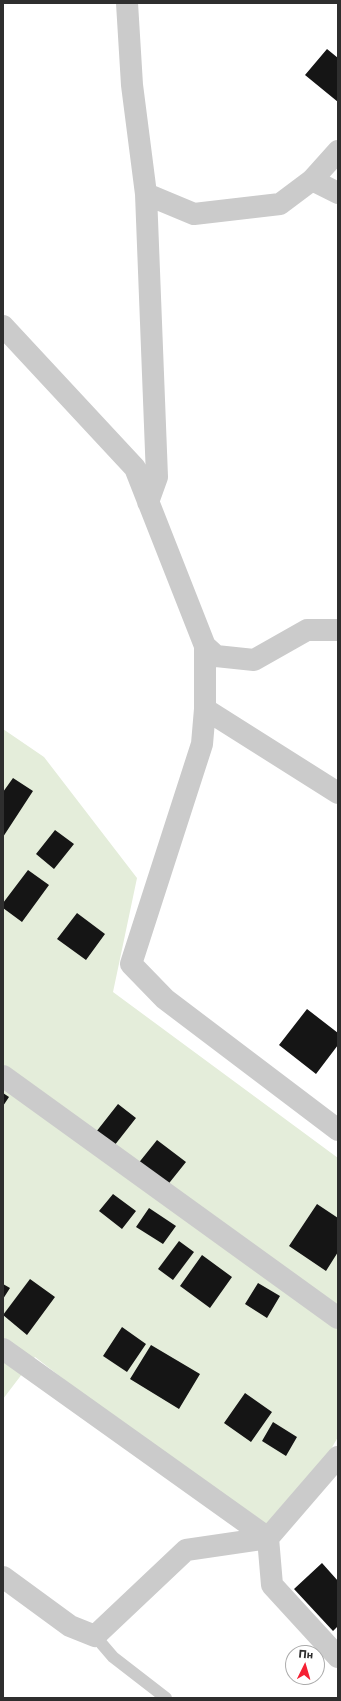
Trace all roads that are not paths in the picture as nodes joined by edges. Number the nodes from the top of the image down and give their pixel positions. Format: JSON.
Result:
{"nodes":[{"id":1,"x":127,"y":3,"type":"edge"},
{"id":2,"x":338,"y":150,"type":"edge"},
{"id":3,"x":312,"y":180,"type":"junction"},
{"id":4,"x":338,"y":193,"type":"edge"},
{"id":5,"x":146,"y":194,"type":"junction"},
{"id":6,"x":3,"y":326,"type":"edge"},
{"id":7,"x":148,"y":502,"type":"junction"},
{"id":8,"x":338,"y":630,"type":"edge"},
{"id":9,"x":205,"y":646,"type":"junction"},
{"id":10,"x":205,"y":709,"type":"junction"},
{"id":11,"x":338,"y":793,"type":"edge"},
{"id":12,"x":3,"y":1076,"type":"edge"},
{"id":13,"x":338,"y":1130,"type":"edge"},
{"id":14,"x":338,"y":1318,"type":"edge"},
{"id":15,"x":3,"y":1349,"type":"edge"},
{"id":16,"x":338,"y":1457,"type":"edge"},
{"id":17,"x":268,"y":1538,"type":"junction"},
{"id":18,"x":3,"y":1578,"type":"edge"},
{"id":19,"x":95,"y":1636,"type":"junction"},
{"id":20,"x":338,"y":1657,"type":"edge"},
{"id":21,"x":166,"y":1698,"type":"edge"}],
"edges":[{"from":1,"to":5,"type":"street"},
{"from":2,"to":3,"type":"street"},
{"from":3,"to":4,"type":"street"},
{"from":3,"to":5,"type":"street"},
{"from":5,"to":7,"type":"street"},
{"from":6,"to":7,"type":"street"},
{"from":7,"to":9,"type":"street"},
{"from":8,"to":9,"type":"street"},
{"from":9,"to":10,"type":"street"},
{"from":10,"to":11,"type":"street"},
{"from":10,"to":13,"type":"street"},
{"from":12,"to":14,"type":"street"},
{"from":15,"to":17,"type":"street"},
{"from":16,"to":17,"type":"street"},
{"from":17,"to":19,"type":"street"},
{"from":17,"to":20,"type":"street"},
{"from":18,"to":19,"type":"street"},
{"from":19,"to":21,"type":"lane"}]}
